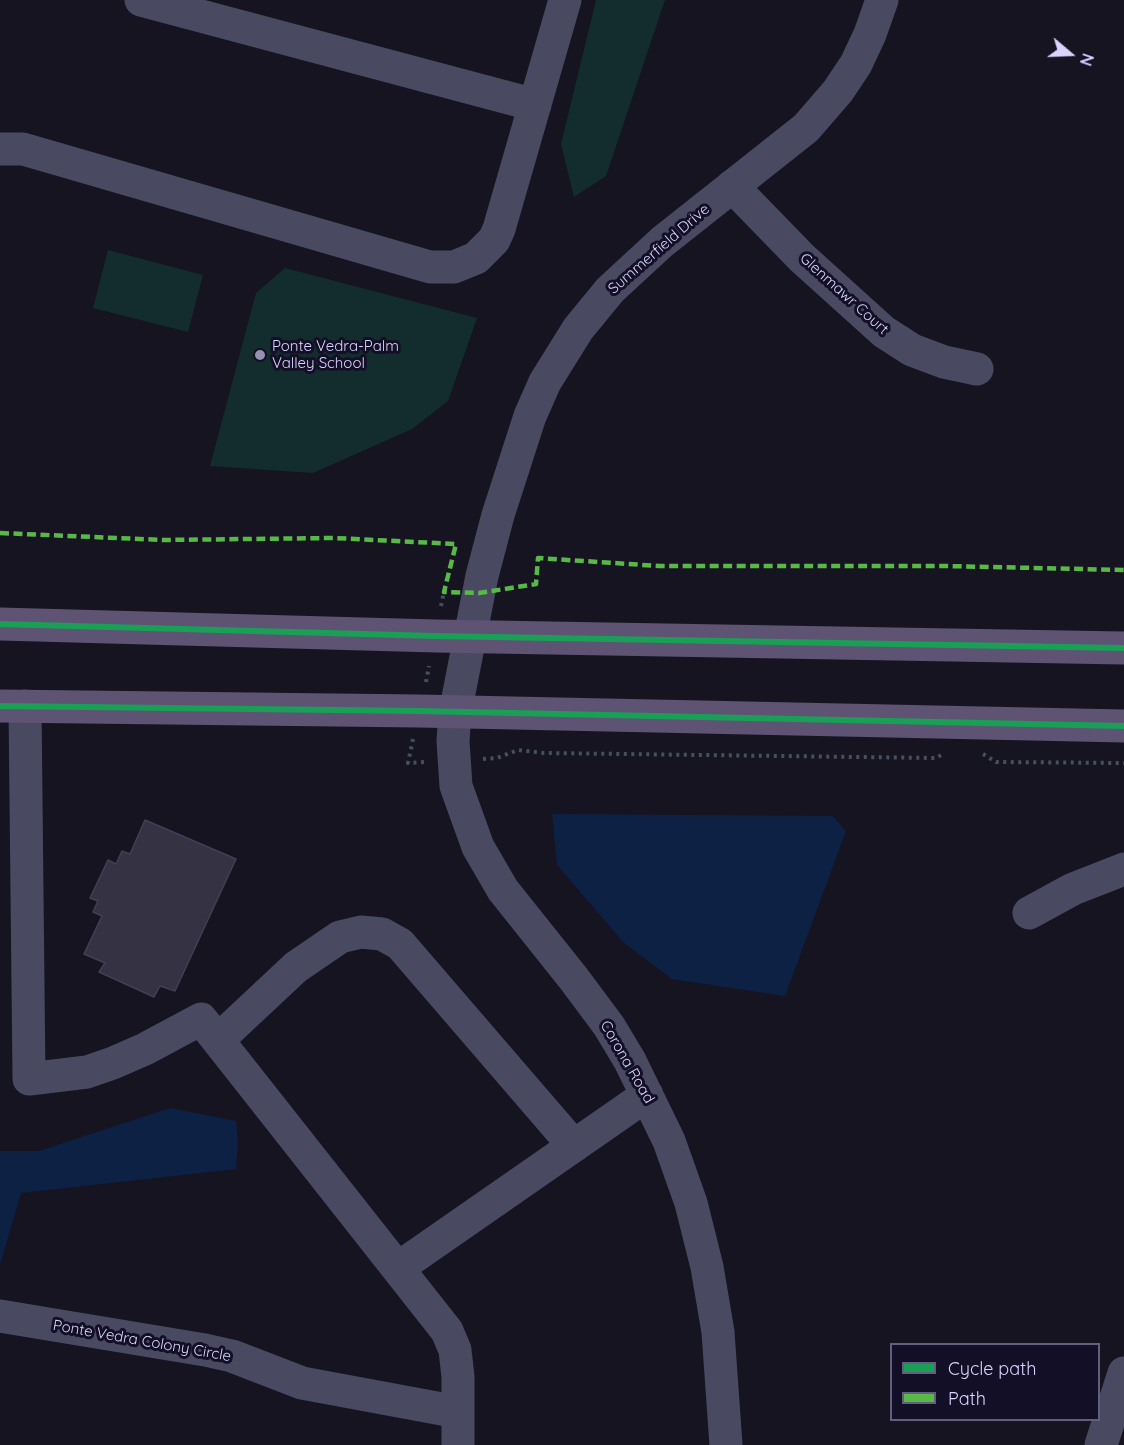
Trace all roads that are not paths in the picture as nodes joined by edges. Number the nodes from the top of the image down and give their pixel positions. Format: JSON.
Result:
{"nodes":[{"id":1,"x":141,"y":0,"type":"edge"},
{"id":2,"x":564,"y":0,"type":"edge"},
{"id":3,"x":882,"y":0,"type":"edge"},
{"id":4,"x":535,"y":105,"type":"junction"},
{"id":5,"x":7,"y":142,"type":"edge"},
{"id":6,"x":732,"y":186,"type":"junction"},
{"id":7,"x":977,"y":369,"type":"dead end"},
{"id":8,"x":0,"y":624,"type":"edge"},
{"id":9,"x":471,"y":636,"type":"junction"},
{"id":10,"x":1124,"y":648,"type":"edge"},
{"id":11,"x":12,"y":706,"type":"edge"},
{"id":12,"x":455,"y":713,"type":"junction"},
{"id":13,"x":1124,"y":726,"type":"edge"},
{"id":14,"x":1124,"y":868,"type":"edge"},
{"id":15,"x":1029,"y":913,"type":"dead end"},
{"id":16,"x":209,"y":1029,"type":"junction"},
{"id":17,"x":647,"y":1095,"type":"junction"},
{"id":18,"x":574,"y":1146,"type":"junction"},
{"id":19,"x":398,"y":1268,"type":"junction"},
{"id":20,"x":0,"y":1316,"type":"edge"},
{"id":21,"x":1124,"y":1373,"type":"edge"},
{"id":22,"x":458,"y":1412,"type":"junction"},
{"id":23,"x":458,"y":1445,"type":"edge"},
{"id":24,"x":726,"y":1445,"type":"edge"},
{"id":25,"x":1101,"y":1445,"type":"edge"}],
"edges":[{"from":1,"to":4,"type":"street"},
{"from":2,"to":4,"type":"street"},
{"from":3,"to":6,"type":"street","name":"Summerfield Drive"},
{"from":4,"to":5,"type":"street"},
{"from":6,"to":7,"type":"street","name":"Glenmawr Court"},
{"from":6,"to":9,"type":"street","name":"Summerfield Drive"},
{"from":8,"to":9,"type":"main road"},
{"from":9,"to":10,"type":"main road"},
{"from":9,"to":12,"type":"street","name":"Summerfield Drive"},
{"from":11,"to":12,"type":"main road"},
{"from":11,"to":16,"type":"street"},
{"from":12,"to":13,"type":"main road"},
{"from":12,"to":17,"type":"street","name":"Corona Road"},
{"from":14,"to":15,"type":"street"},
{"from":16,"to":18,"type":"street"},
{"from":16,"to":19,"type":"street"},
{"from":17,"to":18,"type":"street"},
{"from":17,"to":24,"type":"street","name":"Corona Road"},
{"from":18,"to":19,"type":"street"},
{"from":19,"to":22,"type":"street"},
{"from":20,"to":22,"type":"street","name":"Ponte Vedra Colony Circle"},
{"from":21,"to":25,"type":"street"},
{"from":22,"to":23,"type":"street"}]}
